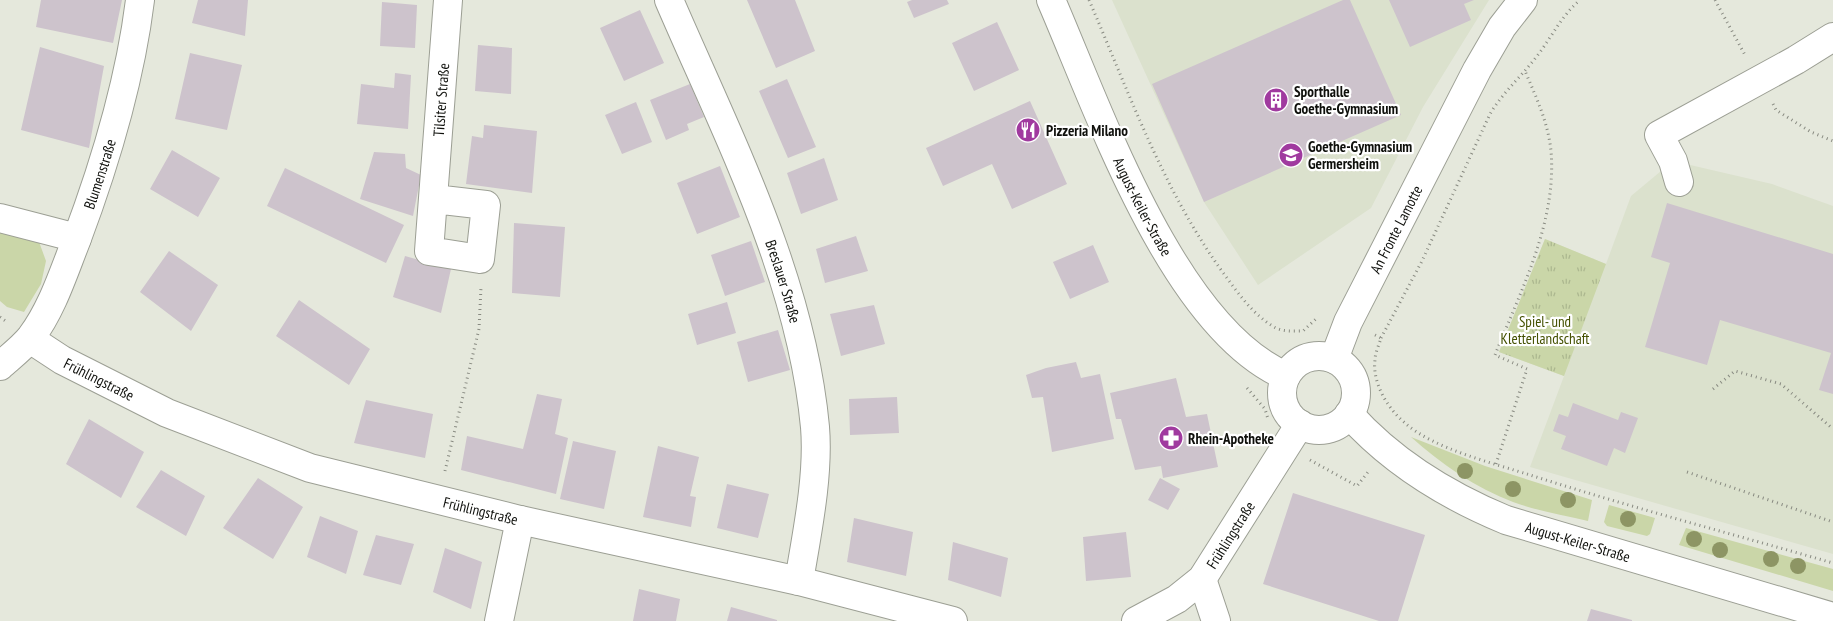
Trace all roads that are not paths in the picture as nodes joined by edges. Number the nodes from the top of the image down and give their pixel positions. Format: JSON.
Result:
{"nodes":[{"id":1,"x":140,"y":0,"type":"edge"},
{"id":2,"x":448,"y":0,"type":"edge"},
{"id":3,"x":669,"y":0,"type":"edge"},
{"id":4,"x":1051,"y":0,"type":"edge"},
{"id":5,"x":1523,"y":0,"type":"edge"},
{"id":6,"x":1833,"y":37,"type":"edge"},
{"id":7,"x":1679,"y":182,"type":"dead end"},
{"id":8,"x":434,"y":199,"type":"junction"},
{"id":9,"x":0,"y":218,"type":"edge"},
{"id":10,"x":77,"y":238,"type":"junction"},
{"id":11,"x":30,"y":339,"type":"junction"},
{"id":12,"x":1334,"y":359,"type":"junction"},
{"id":13,"x":0,"y":366,"type":"edge"},
{"id":14,"x":1286,"y":376,"type":"junction"},
{"id":15,"x":1349,"y":414,"type":"junction"},
{"id":16,"x":1300,"y":424,"type":"junction"},
{"id":17,"x":520,"y":520,"type":"junction"},
{"id":18,"x":1202,"y":580,"type":"junction"},
{"id":19,"x":799,"y":581,"type":"junction"},
{"id":20,"x":1796,"y":614,"type":"edge"},
{"id":21,"x":1833,"y":617,"type":"edge"},
{"id":22,"x":499,"y":621,"type":"edge"},
{"id":23,"x":953,"y":621,"type":"edge"},
{"id":24,"x":1136,"y":621,"type":"edge"},
{"id":25,"x":1216,"y":621,"type":"edge"}],
"edges":[{"from":1,"to":10,"type":"street","name":"Blumenstraße"},
{"from":2,"to":8,"type":"street","name":"Tilsiter Straße"},
{"from":3,"to":19,"type":"street","name":"Breslauer Straße"},
{"from":4,"to":14,"type":"street","name":"August-Keiler-Straße"},
{"from":5,"to":12,"type":"street","name":"An Fronte Lamotte"},
{"from":6,"to":7,"type":"street"},
{"from":8,"to":8,"type":"street","name":"Tilsiter Straße"},
{"from":9,"to":10,"type":"street"},
{"from":10,"to":11,"type":"street","name":"Blumenstraße"},
{"from":11,"to":13,"type":"street","name":"Blumenstraße"},
{"from":11,"to":17,"type":"street","name":"Frühlingstraße"},
{"from":12,"to":14,"type":"street"},
{"from":12,"to":15,"type":"street"},
{"from":14,"to":16,"type":"street"},
{"from":15,"to":16,"type":"street"},
{"from":15,"to":20,"type":"street","name":"August-Keiler-Straße"},
{"from":16,"to":18,"type":"street","name":"Frühlingstraße"},
{"from":17,"to":19,"type":"street","name":"Frühlingstraße"},
{"from":17,"to":22,"type":"street"},
{"from":18,"to":24,"type":"street","name":"Frühlingstraße"},
{"from":18,"to":25,"type":"street"},
{"from":19,"to":23,"type":"street","name":"Frühlingstraße"},
{"from":20,"to":21,"type":"street","name":"August-Keiler-Straße"}]}
